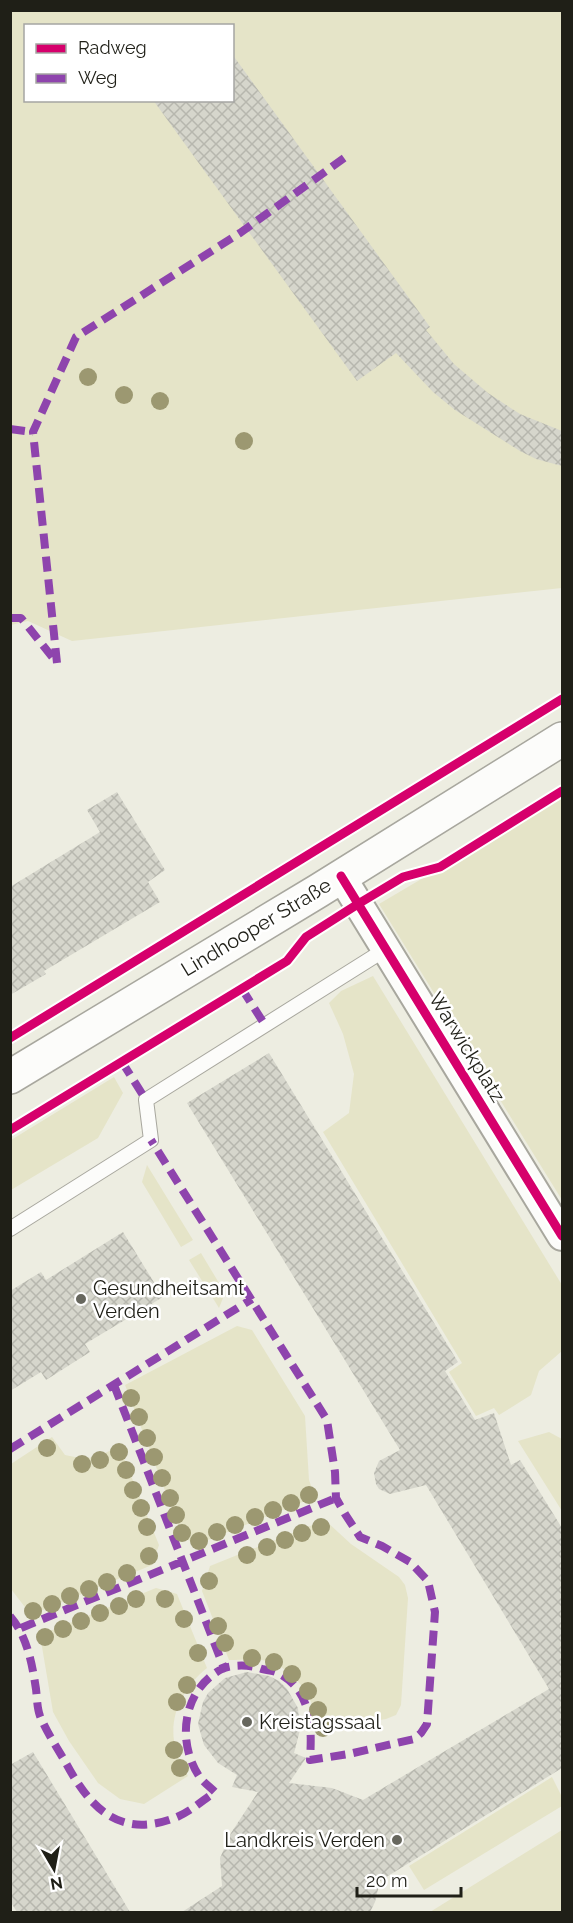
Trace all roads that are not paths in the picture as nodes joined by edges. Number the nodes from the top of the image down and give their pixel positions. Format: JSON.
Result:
{"nodes":[{"id":1,"x":562,"y":739,"type":"edge"},
{"id":2,"x":341,"y":876,"type":"junction"},
{"id":3,"x":386,"y":949,"type":"junction"},
{"id":4,"x":10,"y":1077,"type":"edge"},
{"id":5,"x":10,"y":1229,"type":"edge"},
{"id":6,"x":562,"y":1236,"type":"edge"}],
"edges":[{"from":1,"to":2,"type":"main road","name":"Lindhooper Straße"},
{"from":2,"to":3,"type":"street","name":"Warwickplatz"},
{"from":2,"to":4,"type":"main road","name":"Lindhooper Straße"},
{"from":3,"to":5,"type":"lane"},
{"from":3,"to":6,"type":"street","name":"Warwickplatz"}]}
